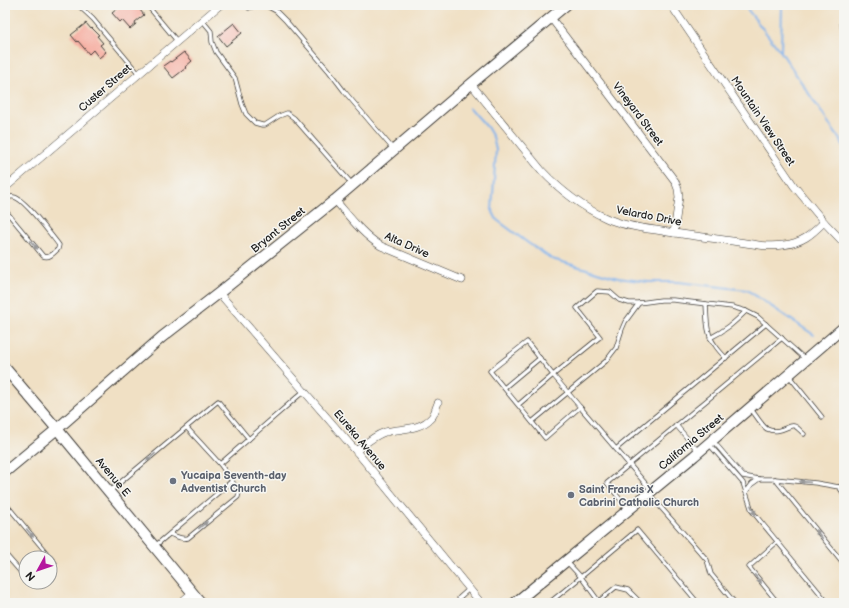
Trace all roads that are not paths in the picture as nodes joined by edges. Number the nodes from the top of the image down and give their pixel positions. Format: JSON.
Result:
{"nodes":[{"id":1,"x":78,"y":5,"type":"edge"},
{"id":2,"x":147,"y":5,"type":"edge"},
{"id":3,"x":220,"y":5,"type":"edge"},
{"id":4,"x":257,"y":5,"type":"edge"},
{"id":5,"x":265,"y":5,"type":"edge"},
{"id":6,"x":566,"y":5,"type":"edge"},
{"id":7,"x":671,"y":5,"type":"edge"},
{"id":8,"x":843,"y":5,"type":"edge"},
{"id":9,"x":249,"y":8,"type":"dead end"},
{"id":10,"x":551,"y":18,"type":"junction"},
{"id":11,"x":202,"y":20,"type":"junction"},
{"id":12,"x":844,"y":30,"type":"edge"},
{"id":13,"x":177,"y":41,"type":"junction"},
{"id":14,"x":139,"y":74,"type":"junction"},
{"id":15,"x":471,"y":84,"type":"junction"},
{"id":16,"x":393,"y":150,"type":"junction"},
{"id":17,"x":353,"y":185,"type":"junction"},
{"id":18,"x":5,"y":188,"type":"edge"},
{"id":19,"x":5,"y":199,"type":"edge"},
{"id":20,"x":335,"y":200,"type":"junction"},
{"id":21,"x":5,"y":210,"type":"edge"},
{"id":22,"x":824,"y":222,"type":"junction"},
{"id":23,"x":674,"y":233,"type":"junction"},
{"id":24,"x":844,"y":243,"type":"edge"},
{"id":25,"x":462,"y":280,"type":"dead end"},
{"id":26,"x":219,"y":293,"type":"junction"},
{"id":27,"x":639,"y":303,"type":"junction"},
{"id":28,"x":706,"y":304,"type":"junction"},
{"id":29,"x":746,"y":311,"type":"junction"},
{"id":30,"x":766,"y":324,"type":"junction"},
{"id":31,"x":844,"y":327,"type":"edge"},
{"id":32,"x":710,"y":338,"type":"junction"},
{"id":33,"x":782,"y":338,"type":"junction"},
{"id":34,"x":540,"y":358,"type":"junction"},
{"id":35,"x":726,"y":358,"type":"junction"},
{"id":36,"x":806,"y":360,"type":"junction"},
{"id":37,"x":5,"y":368,"type":"edge"},
{"id":38,"x":554,"y":375,"type":"junction"},
{"id":39,"x":788,"y":375,"type":"junction"},
{"id":40,"x":504,"y":388,"type":"junction"},
{"id":41,"x":304,"y":391,"type":"junction"},
{"id":42,"x":568,"y":392,"type":"junction"},
{"id":43,"x":438,"y":402,"type":"dead end"},
{"id":44,"x":518,"y":404,"type":"junction"},
{"id":45,"x":580,"y":407,"type":"junction"},
{"id":46,"x":750,"y":408,"type":"junction"},
{"id":47,"x":822,"y":417,"type":"dead end"},
{"id":48,"x":532,"y":422,"type":"junction"},
{"id":49,"x":676,"y":425,"type":"junction"},
{"id":50,"x":187,"y":428,"type":"junction"},
{"id":51,"x":57,"y":429,"type":"junction"},
{"id":52,"x":804,"y":434,"type":"dead end"},
{"id":53,"x":249,"y":439,"type":"junction"},
{"id":54,"x":710,"y":442,"type":"junction"},
{"id":55,"x":616,"y":449,"type":"junction"},
{"id":56,"x":356,"y":452,"type":"junction"},
{"id":57,"x":699,"y":452,"type":"junction"},
{"id":58,"x":220,"y":464,"type":"junction"},
{"id":59,"x":629,"y":464,"type":"junction"},
{"id":60,"x":5,"y":472,"type":"edge"},
{"id":61,"x":759,"y":479,"type":"junction"},
{"id":62,"x":775,"y":479,"type":"junction"},
{"id":63,"x":232,"y":481,"type":"junction"},
{"id":64,"x":844,"y":486,"type":"edge"},
{"id":65,"x":839,"y":487,"type":"junction"},
{"id":66,"x":110,"y":492,"type":"junction"},
{"id":67,"x":650,"y":492,"type":"junction"},
{"id":68,"x":746,"y":492,"type":"junction"},
{"id":69,"x":844,"y":494,"type":"edge"},
{"id":70,"x":5,"y":502,"type":"edge"},
{"id":71,"x":629,"y":510,"type":"junction"},
{"id":72,"x":170,"y":534,"type":"junction"},
{"id":73,"x":777,"y":542,"type":"junction"},
{"id":74,"x":155,"y":546,"type":"junction"},
{"id":75,"x":44,"y":550,"type":"edge"},
{"id":76,"x":5,"y":554,"type":"edge"},
{"id":77,"x":567,"y":561,"type":"junction"},
{"id":78,"x":844,"y":564,"type":"edge"},
{"id":79,"x":18,"y":569,"type":"edge"},
{"id":80,"x":581,"y":577,"type":"junction"},
{"id":81,"x":469,"y":589,"type":"junction"},
{"id":82,"x":192,"y":593,"type":"junction"},
{"id":83,"x":844,"y":601,"type":"edge"},
{"id":84,"x":600,"y":602,"type":"edge"},
{"id":85,"x":697,"y":602,"type":"edge"},
{"id":86,"x":180,"y":603,"type":"edge"},
{"id":87,"x":201,"y":603,"type":"edge"},
{"id":88,"x":462,"y":603,"type":"edge"},
{"id":89,"x":481,"y":603,"type":"edge"},
{"id":90,"x":515,"y":603,"type":"edge"},
{"id":91,"x":549,"y":603,"type":"edge"},
{"id":92,"x":641,"y":603,"type":"edge"},
{"id":93,"x":735,"y":603,"type":"edge"},
{"id":94,"x":778,"y":603,"type":"edge"},
{"id":95,"x":828,"y":603,"type":"edge"},
{"id":96,"x":841,"y":603,"type":"edge"}],
"edges":[{"from":1,"to":14,"type":"lane"},
{"from":2,"to":13,"type":"lane"},
{"from":3,"to":11,"type":"street","name":"Custer Street"},
{"from":4,"to":9,"type":"lane"},
{"from":5,"to":16,"type":"lane"},
{"from":6,"to":10,"type":"street","name":"Bryant Street"},
{"from":7,"to":22,"type":"street","name":"Mountain View Street"},
{"from":8,"to":12,"type":"street"},
{"from":10,"to":15,"type":"street","name":"Bryant Street"},
{"from":10,"to":23,"type":"street","name":"Vineyard Street"},
{"from":11,"to":13,"type":"street","name":"Custer Street"},
{"from":11,"to":17,"type":"lane"},
{"from":13,"to":14,"type":"street","name":"Custer Street"},
{"from":14,"to":18,"type":"street","name":"Custer Street"},
{"from":15,"to":16,"type":"street","name":"Bryant Street"},
{"from":15,"to":23,"type":"street","name":"Velardo Drive"},
{"from":16,"to":17,"type":"street","name":"Bryant Street"},
{"from":17,"to":20,"type":"street","name":"Bryant Street"},
{"from":21,"to":19,"type":"lane","one_way":true},
{"from":20,"to":25,"type":"street","name":"Alta Drive"},
{"from":20,"to":26,"type":"street","name":"Bryant Street"},
{"from":22,"to":23,"type":"street","name":"Velardo Drive"},
{"from":22,"to":24,"type":"street","name":"Mountain View Street"},
{"from":26,"to":41,"type":"street","name":"Eureka Avenue"},
{"from":26,"to":51,"type":"street","name":"Bryant Street"},
{"from":27,"to":28,"type":"lane"},
{"from":27,"to":38,"type":"lane"},
{"from":27,"to":42,"type":"lane"},
{"from":28,"to":29,"type":"lane"},
{"from":28,"to":32,"type":"lane"},
{"from":29,"to":30,"type":"lane"},
{"from":29,"to":32,"type":"lane"},
{"from":30,"to":33,"type":"lane"},
{"from":30,"to":35,"type":"lane"},
{"from":31,"to":36,"type":"street","name":"California Street"},
{"from":32,"to":35,"type":"lane"},
{"from":33,"to":36,"type":"lane"},
{"from":33,"to":49,"type":"lane"},
{"from":34,"to":38,"type":"lane"},
{"from":34,"to":40,"type":"lane"},
{"from":34,"to":40,"type":"lane"},
{"from":35,"to":55,"type":"lane"},
{"from":36,"to":39,"type":"street","name":"California Street"},
{"from":37,"to":51,"type":"street","name":"Avenue E"},
{"from":38,"to":42,"type":"lane"},
{"from":38,"to":44,"type":"lane"},
{"from":39,"to":46,"type":"street","name":"California Street"},
{"from":39,"to":47,"type":"lane"},
{"from":40,"to":44,"type":"lane"},
{"from":41,"to":53,"type":"lane"},
{"from":41,"to":56,"type":"street","name":"Eureka Avenue"},
{"from":42,"to":45,"type":"lane"},
{"from":42,"to":48,"type":"lane"},
{"from":43,"to":56,"type":"street"},
{"from":44,"to":48,"type":"lane"},
{"from":45,"to":48,"type":"lane"},
{"from":45,"to":55,"type":"lane"},
{"from":46,"to":52,"type":"lane"},
{"from":46,"to":54,"type":"street","name":"California Street"},
{"from":49,"to":57,"type":"lane"},
{"from":49,"to":59,"type":"lane"},
{"from":50,"to":53,"type":"lane"},
{"from":50,"to":58,"type":"lane"},
{"from":50,"to":66,"type":"lane","one_way":true},
{"from":51,"to":60,"type":"street","name":"Bryant Street"},
{"from":51,"to":66,"type":"street","name":"Avenue E"},
{"from":53,"to":58,"type":"lane"},
{"from":54,"to":57,"type":"street","name":"California Street"},
{"from":54,"to":61,"type":"lane"},
{"from":54,"to":68,"type":"lane"},
{"from":55,"to":59,"type":"lane"},
{"from":56,"to":81,"type":"street","name":"Eureka Avenue"},
{"from":57,"to":67,"type":"street","name":"California Street"},
{"from":58,"to":63,"type":"lane"},
{"from":59,"to":67,"type":"lane"},
{"from":59,"to":71,"type":"lane"},
{"from":61,"to":62,"type":"lane"},
{"from":61,"to":68,"type":"lane"},
{"from":65,"to":62,"type":"lane","one_way":true},
{"from":78,"to":62,"type":"lane","one_way":true},
{"from":63,"to":72,"type":"lane"},
{"from":72,"to":63,"type":"lane","one_way":true},
{"from":64,"to":65,"type":"lane"},
{"from":65,"to":69,"type":"lane"},
{"from":66,"to":74,"type":"street","name":"Avenue E"},
{"from":67,"to":71,"type":"street","name":"California Street"},
{"from":67,"to":93,"type":"lane"},
{"from":68,"to":73,"type":"lane","one_way":true},
{"from":70,"to":75,"type":"lane","one_way":true},
{"from":71,"to":77,"type":"street","name":"California Street"},
{"from":72,"to":74,"type":"lane"},
{"from":73,"to":94,"type":"lane","one_way":true},
{"from":73,"to":95,"type":"lane"},
{"from":74,"to":82,"type":"street","name":"Avenue E"},
{"from":76,"to":79,"type":"lane"},
{"from":77,"to":80,"type":"lane"},
{"from":77,"to":90,"type":"street","name":"California Street"},
{"from":80,"to":84,"type":"lane"},
{"from":80,"to":85,"type":"lane"},
{"from":80,"to":91,"type":"lane"},
{"from":81,"to":88,"type":"lane"},
{"from":81,"to":89,"type":"street","name":"Eureka Avenue"},
{"from":82,"to":86,"type":"street"},
{"from":82,"to":87,"type":"street","name":"Avenue E"},
{"from":83,"to":96,"type":"lane"},
{"from":84,"to":92,"type":"lane"}]}
